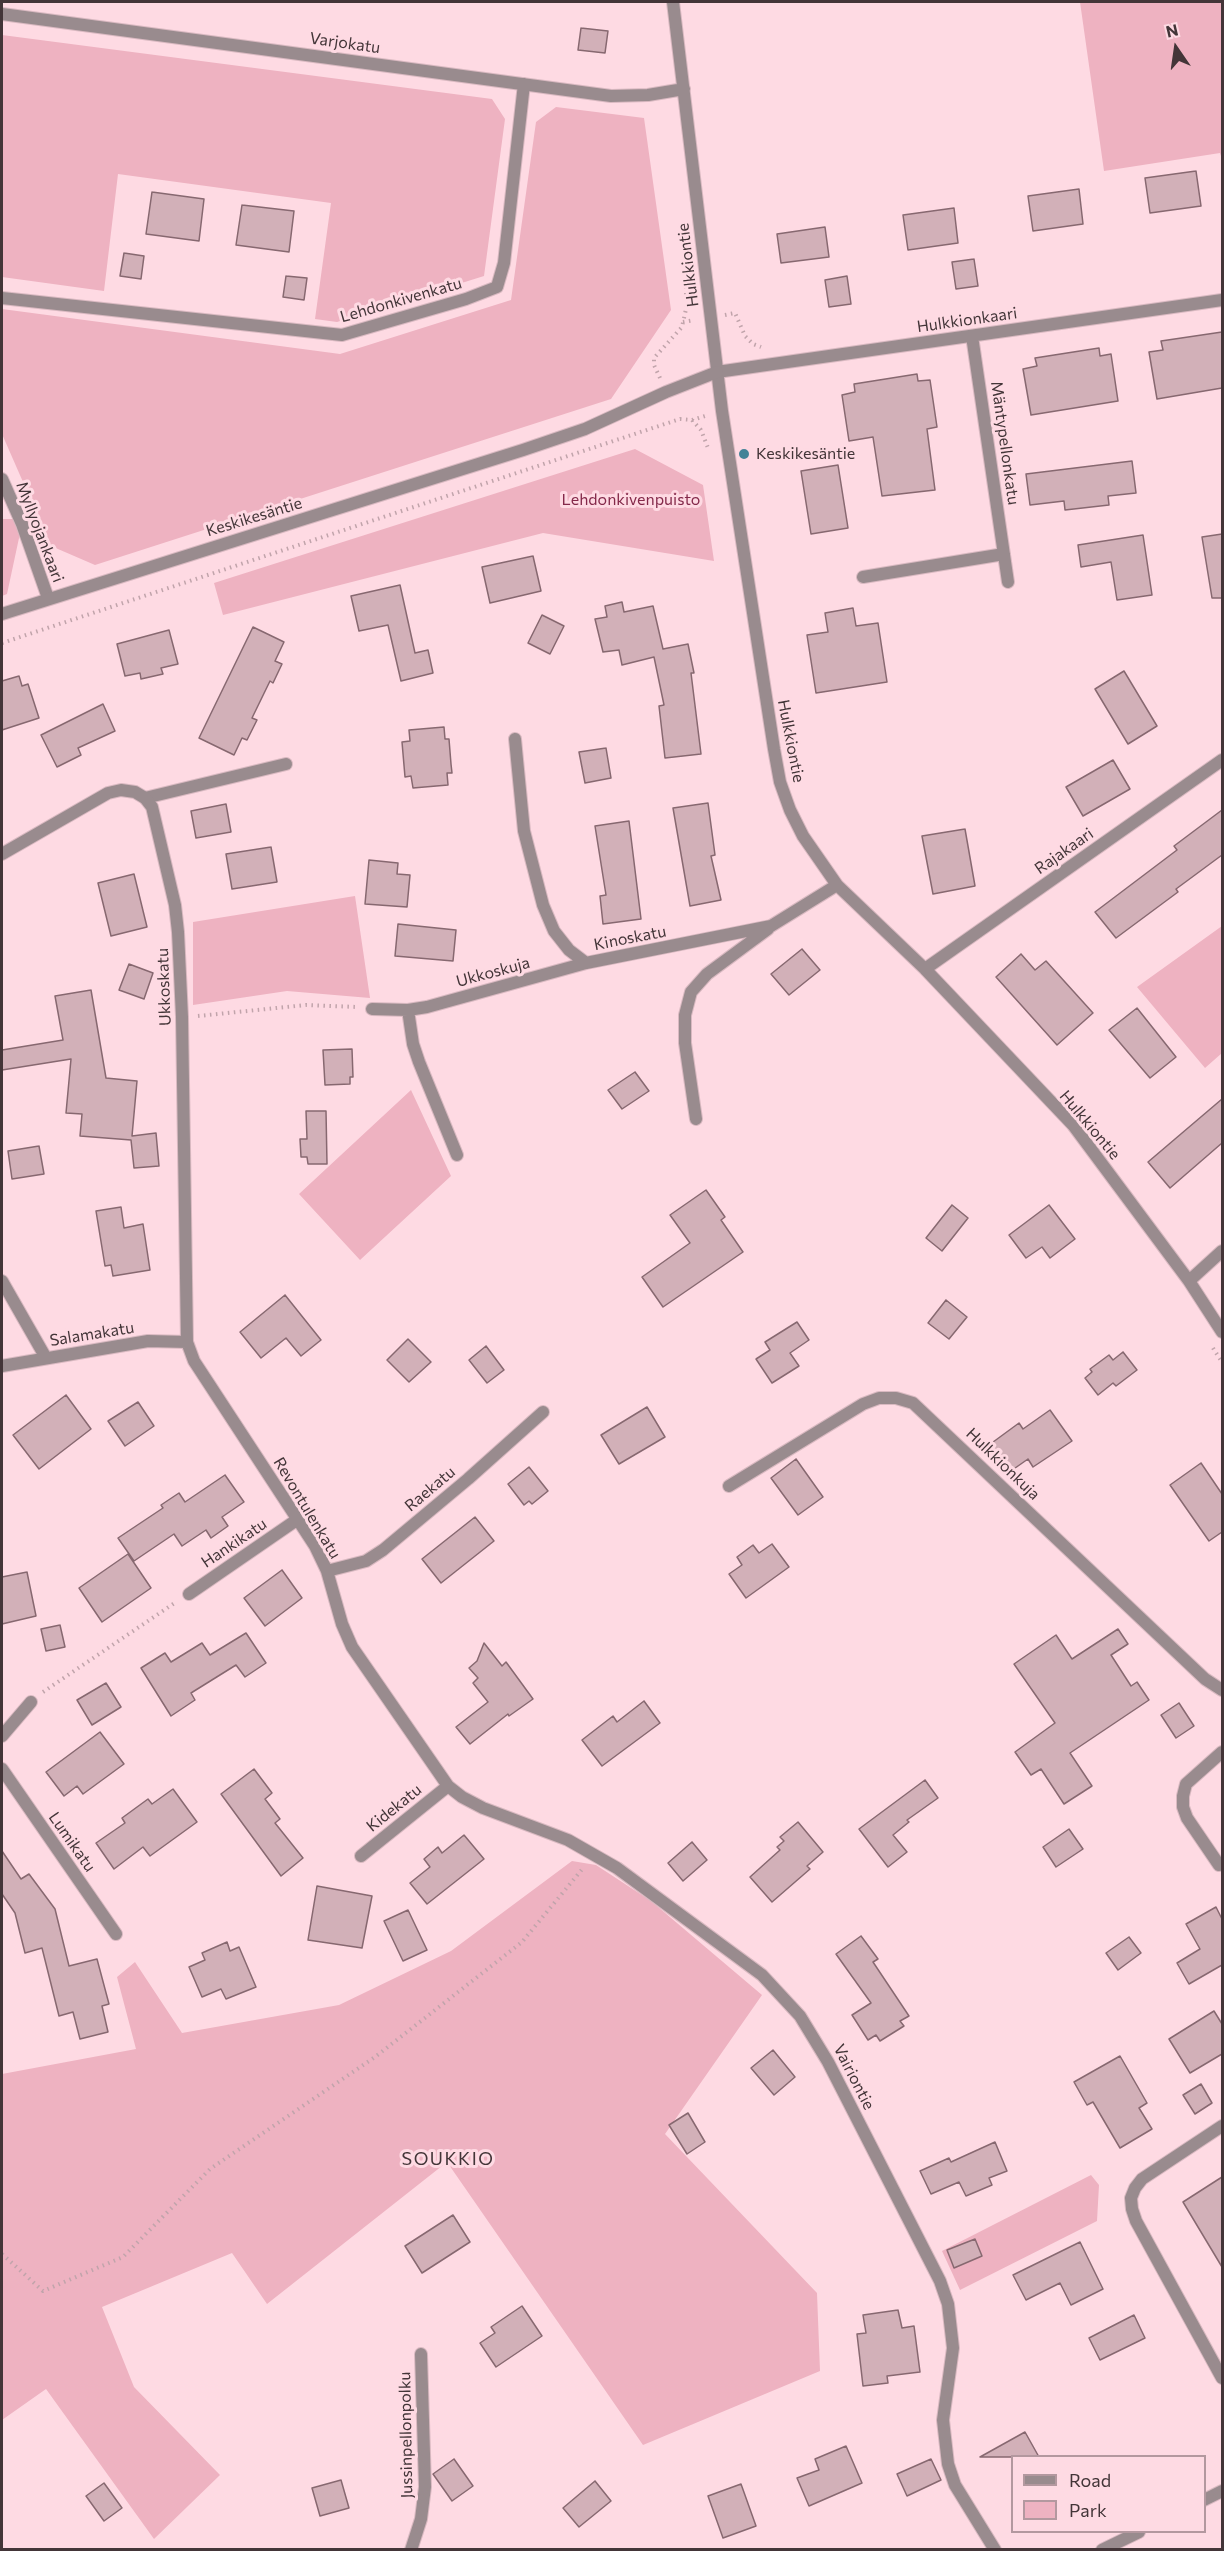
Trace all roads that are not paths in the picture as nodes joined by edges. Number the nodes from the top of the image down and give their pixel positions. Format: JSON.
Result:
{"nodes":[{"id":1,"x":673,"y":2,"type":"edge"},
{"id":2,"x":2,"y":14,"type":"edge"},
{"id":3,"x":524,"y":84,"type":"junction"},
{"id":4,"x":684,"y":89,"type":"junction"},
{"id":5,"x":2,"y":298,"type":"edge"},
{"id":6,"x":1222,"y":300,"type":"edge"},
{"id":7,"x":972,"y":336,"type":"junction"},
{"id":8,"x":717,"y":372,"type":"junction"},
{"id":9,"x":2,"y":479,"type":"edge"},
{"id":10,"x":1004,"y":554,"type":"junction"},
{"id":11,"x":863,"y":577,"type":"dead end"},
{"id":12,"x":1008,"y":582,"type":"dead end"},
{"id":13,"x":48,"y":598,"type":"junction"},
{"id":14,"x":2,"y":614,"type":"edge"},
{"id":15,"x":515,"y":739,"type":"dead end"},
{"id":16,"x":1222,"y":760,"type":"edge"},
{"id":17,"x":286,"y":764,"type":"dead end"},
{"id":18,"x":145,"y":798,"type":"junction"},
{"id":19,"x":2,"y":854,"type":"edge"},
{"id":20,"x":837,"y":885,"type":"junction"},
{"id":21,"x":771,"y":926,"type":"junction"},
{"id":22,"x":586,"y":963,"type":"junction"},
{"id":23,"x":925,"y":969,"type":"junction"},
{"id":24,"x":372,"y":1009,"type":"road end"},
{"id":25,"x":408,"y":1010,"type":"junction"},
{"id":26,"x":696,"y":1119,"type":"dead end"},
{"id":27,"x":457,"y":1155,"type":"dead end"},
{"id":28,"x":1222,"y":1251,"type":"edge"},
{"id":29,"x":2,"y":1281,"type":"edge"},
{"id":30,"x":1189,"y":1281,"type":"junction"},
{"id":31,"x":1222,"y":1332,"type":"edge"},
{"id":32,"x":187,"y":1342,"type":"junction"},
{"id":33,"x":46,"y":1358,"type":"junction"},
{"id":34,"x":2,"y":1366,"type":"edge"},
{"id":35,"x":543,"y":1412,"type":"dead end"},
{"id":36,"x":729,"y":1486,"type":"dead end"},
{"id":37,"x":298,"y":1519,"type":"junction"},
{"id":38,"x":327,"y":1571,"type":"junction"},
{"id":39,"x":189,"y":1594,"type":"road end"},
{"id":40,"x":1222,"y":1690,"type":"edge"},
{"id":41,"x":31,"y":1702,"type":"road end"},
{"id":42,"x":2,"y":1736,"type":"edge"},
{"id":43,"x":1222,"y":1752,"type":"edge"},
{"id":44,"x":2,"y":1769,"type":"edge"},
{"id":45,"x":448,"y":1786,"type":"junction"},
{"id":46,"x":361,"y":1856,"type":"dead end"},
{"id":47,"x":1219,"y":1865,"type":"dead end"},
{"id":48,"x":116,"y":1934,"type":"dead end"},
{"id":49,"x":1222,"y":2126,"type":"edge"},
{"id":50,"x":421,"y":2354,"type":"dead end"},
{"id":51,"x":1222,"y":2378,"type":"edge"},
{"id":52,"x":1222,"y":2491,"type":"edge"},
{"id":53,"x":1206,"y":2499,"type":"edge"},
{"id":54,"x":1137,"y":2533,"type":"edge"},
{"id":55,"x":411,"y":2550,"type":"edge"},
{"id":56,"x":995,"y":2550,"type":"edge"},
{"id":57,"x":1102,"y":2550,"type":"edge"}],
"edges":[{"from":1,"to":4,"type":"street","name":"Hulkkiontie"},
{"from":2,"to":3,"type":"street","name":"Varjokatu"},
{"from":3,"to":4,"type":"street","name":"Varjokatu"},
{"from":3,"to":5,"type":"street","name":"Lehdonkivenkatu"},
{"from":4,"to":8,"type":"street","name":"Hulkkiontie"},
{"from":6,"to":7,"type":"street","name":"Hulkkionkaari"},
{"from":7,"to":8,"type":"street","name":"Hulkkionkaari"},
{"from":7,"to":10,"type":"street","name":"Mäntypellonkatu"},
{"from":8,"to":13,"type":"street","name":"Keskikesäntie"},
{"from":8,"to":20,"type":"street","name":"Hulkkiontie"},
{"from":9,"to":13,"type":"street","name":"Myllyojankaari"},
{"from":10,"to":11,"type":"street"},
{"from":10,"to":12,"type":"street","name":"Mäntypellonkatu"},
{"from":13,"to":14,"type":"street","name":"Keskikesäntie"},
{"from":15,"to":22,"type":"street","name":"Kinoskatu"},
{"from":16,"to":23,"type":"street","name":"Rajakaari"},
{"from":17,"to":18,"type":"street"},
{"from":18,"to":19,"type":"street"},
{"from":18,"to":32,"type":"street","name":"Ukkoskatu"},
{"from":20,"to":21,"type":"street","name":"Kinoskatu"},
{"from":20,"to":23,"type":"street","name":"Hulkkiontie"},
{"from":21,"to":22,"type":"street","name":"Kinoskatu"},
{"from":21,"to":26,"type":"street"},
{"from":22,"to":25,"type":"street","name":"Ukkoskuja"},
{"from":23,"to":30,"type":"street","name":"Hulkkiontie"},
{"from":24,"to":25,"type":"street","name":"Ukkoskuja"},
{"from":25,"to":27,"type":"street"},
{"from":28,"to":30,"type":"street"},
{"from":29,"to":33,"type":"street"},
{"from":30,"to":31,"type":"street","name":"Hulkkiontie"},
{"from":32,"to":33,"type":"street","name":"Salamakatu"},
{"from":32,"to":37,"type":"street","name":"Revontulenkatu"},
{"from":33,"to":34,"type":"street","name":"Salamakatu"},
{"from":35,"to":38,"type":"street","name":"Raekatu"},
{"from":36,"to":40,"type":"street","name":"Hulkkionkuja"},
{"from":37,"to":38,"type":"street","name":"Revontulenkatu"},
{"from":37,"to":39,"type":"street","name":"Hankikatu"},
{"from":38,"to":45,"type":"street","name":"Revontulenkatu"},
{"from":41,"to":42,"type":"street"},
{"from":43,"to":47,"type":"street"},
{"from":44,"to":48,"type":"street","name":"Lumikatu"},
{"from":45,"to":46,"type":"street","name":"Kidekatu"},
{"from":45,"to":56,"type":"street","name":"Vairiontie"},
{"from":49,"to":51,"type":"street"},
{"from":50,"to":55,"type":"street","name":"Jussinpellonpolku"},
{"from":52,"to":53,"type":"street"},
{"from":54,"to":57,"type":"street"}]}
